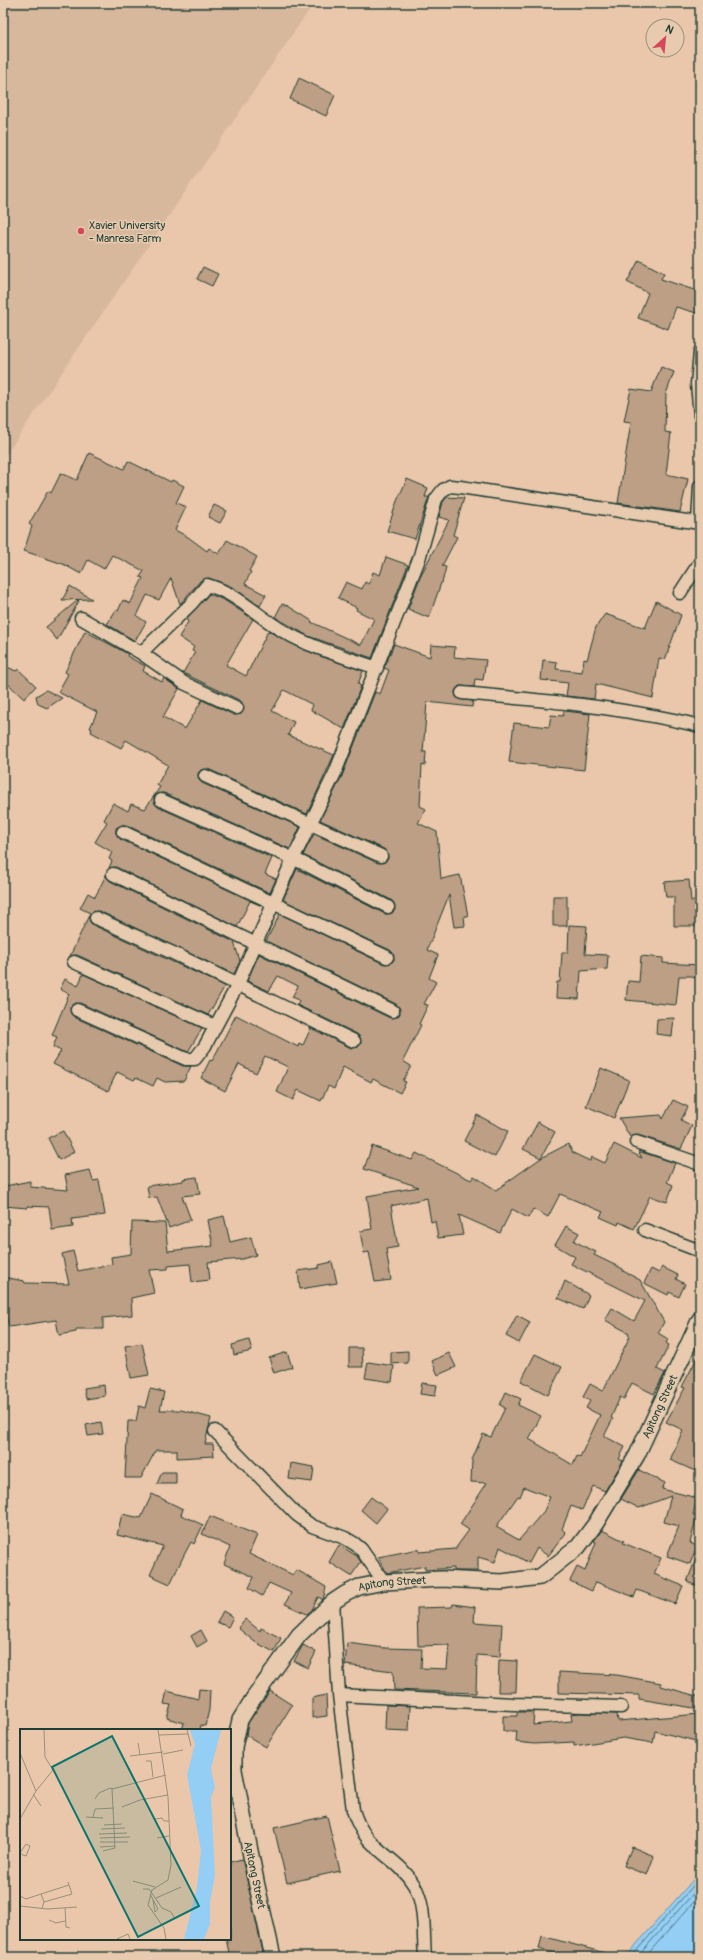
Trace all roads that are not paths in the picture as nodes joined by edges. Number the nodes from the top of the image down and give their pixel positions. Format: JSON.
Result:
{"nodes":[{"id":1,"x":700,"y":352,"type":"edge"},
{"id":2,"x":700,"y":416,"type":"edge"},
{"id":3,"x":700,"y":486,"type":"edge"},
{"id":4,"x":699,"y":523,"type":"edge"},
{"id":5,"x":700,"y":562,"type":"edge"},
{"id":6,"x":680,"y":593,"type":"dead end"},
{"id":7,"x":81,"y":618,"type":"dead end"},
{"id":8,"x":141,"y":653,"type":"junction"},
{"id":9,"x":377,"y":668,"type":"junction"},
{"id":10,"x":462,"y":693,"type":"dead end"},
{"id":11,"x":237,"y":708,"type":"dead end"},
{"id":12,"x":700,"y":726,"type":"edge"},
{"id":13,"x":205,"y":776,"type":"dead end"},
{"id":14,"x":162,"y":800,"type":"dead end"},
{"id":15,"x":311,"y":823,"type":"junction"},
{"id":16,"x":123,"y":832,"type":"dead end"},
{"id":17,"x":381,"y":856,"type":"dead end"},
{"id":18,"x":293,"y":859,"type":"junction"},
{"id":19,"x":113,"y":874,"type":"dead end"},
{"id":20,"x":274,"y":903,"type":"junction"},
{"id":21,"x":388,"y":907,"type":"dead end"},
{"id":22,"x":96,"y":918,"type":"dead end"},
{"id":23,"x":254,"y":944,"type":"junction"},
{"id":24,"x":387,"y":957,"type":"dead end"},
{"id":25,"x":74,"y":962,"type":"dead end"},
{"id":26,"x":237,"y":986,"type":"junction"},
{"id":27,"x":77,"y":1010,"type":"dead end"},
{"id":28,"x":393,"y":1011,"type":"dead end"},
{"id":29,"x":215,"y":1026,"type":"junction"},
{"id":30,"x":354,"y":1041,"type":"dead end"},
{"id":31,"x":636,"y":1142,"type":"dead end"},
{"id":32,"x":700,"y":1164,"type":"edge"},
{"id":33,"x":645,"y":1230,"type":"dead end"},
{"id":34,"x":700,"y":1251,"type":"edge"},
{"id":35,"x":700,"y":1319,"type":"edge"},
{"id":36,"x":215,"y":1431,"type":"dead end"},
{"id":37,"x":384,"y":1582,"type":"junction"},
{"id":38,"x":333,"y":1602,"type":"junction"},
{"id":39,"x":339,"y":1695,"type":"junction"},
{"id":40,"x":621,"y":1707,"type":"dead end"},
{"id":41,"x":273,"y":1957,"type":"edge"},
{"id":42,"x":425,"y":1957,"type":"edge"}],
"edges":[{"from":1,"to":2,"type":"street"},
{"from":3,"to":4,"type":"street"},
{"from":4,"to":9,"type":"street"},
{"from":5,"to":6,"type":"street"},
{"from":7,"to":8,"type":"street"},
{"from":8,"to":9,"type":"street"},
{"from":8,"to":11,"type":"street"},
{"from":9,"to":15,"type":"street"},
{"from":10,"to":12,"type":"street"},
{"from":13,"to":15,"type":"street"},
{"from":14,"to":18,"type":"street"},
{"from":15,"to":17,"type":"street"},
{"from":15,"to":18,"type":"street"},
{"from":16,"to":20,"type":"street"},
{"from":18,"to":20,"type":"street"},
{"from":18,"to":21,"type":"street"},
{"from":19,"to":23,"type":"street"},
{"from":20,"to":23,"type":"street"},
{"from":20,"to":24,"type":"street"},
{"from":22,"to":26,"type":"street"},
{"from":23,"to":26,"type":"street"},
{"from":23,"to":28,"type":"street"},
{"from":25,"to":29,"type":"street"},
{"from":26,"to":29,"type":"street"},
{"from":26,"to":30,"type":"street"},
{"from":27,"to":29,"type":"street"},
{"from":31,"to":32,"type":"street"},
{"from":33,"to":34,"type":"street"},
{"from":35,"to":37,"type":"street","name":"Apitong Street"},
{"from":36,"to":37,"type":"street"},
{"from":37,"to":38,"type":"street","name":"Apitong Street"},
{"from":38,"to":39,"type":"street"},
{"from":38,"to":41,"type":"street","name":"Apitong Street"},
{"from":39,"to":40,"type":"street"},
{"from":39,"to":42,"type":"street"}]}
